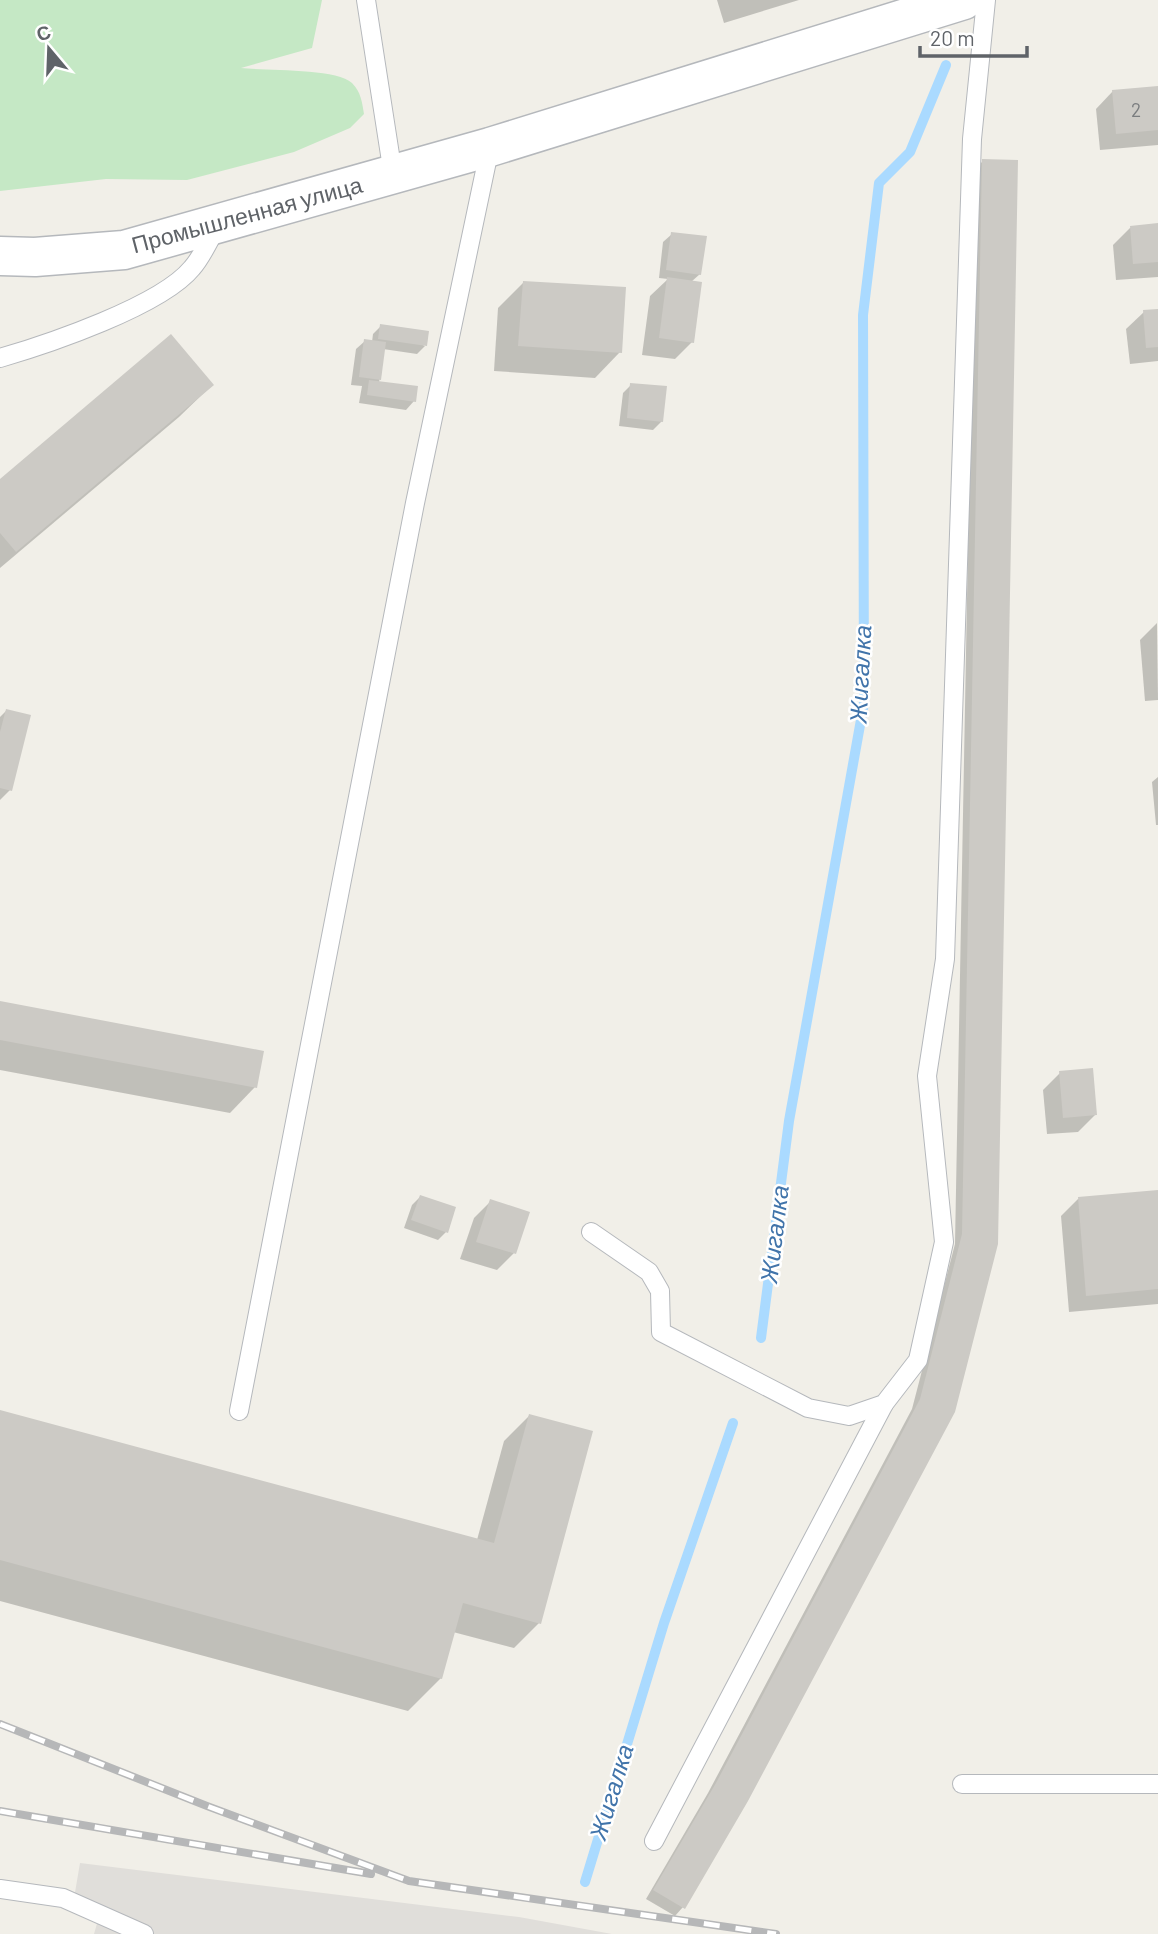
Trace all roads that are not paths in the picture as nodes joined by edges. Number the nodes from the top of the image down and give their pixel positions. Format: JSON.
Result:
{"nodes":[{"id":1,"x":366,"y":0,"type":"edge"},
{"id":2,"x":964,"y":0,"type":"edge"},
{"id":3,"x":986,"y":0,"type":"edge"},
{"id":4,"x":490,"y":147,"type":"junction"},
{"id":5,"x":393,"y":174,"type":"junction"},
{"id":6,"x":219,"y":223,"type":"junction"},
{"id":7,"x":0,"y":256,"type":"edge"},
{"id":8,"x":0,"y":358,"type":"edge"},
{"id":9,"x":591,"y":1231,"type":"dead end"},
{"id":10,"x":884,"y":1404,"type":"junction"},
{"id":11,"x":239,"y":1411,"type":"dead end"},
{"id":12,"x":962,"y":1784,"type":"dead end"},
{"id":13,"x":1158,"y":1784,"type":"edge"},
{"id":14,"x":654,"y":1841,"type":"dead end"},
{"id":15,"x":0,"y":1889,"type":"edge"},
{"id":16,"x":144,"y":1934,"type":"edge"}],
"edges":[{"from":1,"to":5,"type":"lane"},
{"from":2,"to":4,"type":"street","name":"Промышленная улица"},
{"from":3,"to":10,"type":"lane"},
{"from":4,"to":5,"type":"street","name":"Промышленная улица"},
{"from":4,"to":11,"type":"lane"},
{"from":5,"to":6,"type":"street","name":"Промышленная улица"},
{"from":6,"to":7,"type":"street","name":"Промышленная улица"},
{"from":6,"to":8,"type":"lane"},
{"from":9,"to":10,"type":"lane"},
{"from":10,"to":14,"type":"lane"},
{"from":12,"to":13,"type":"lane"},
{"from":15,"to":16,"type":"lane"}]}
